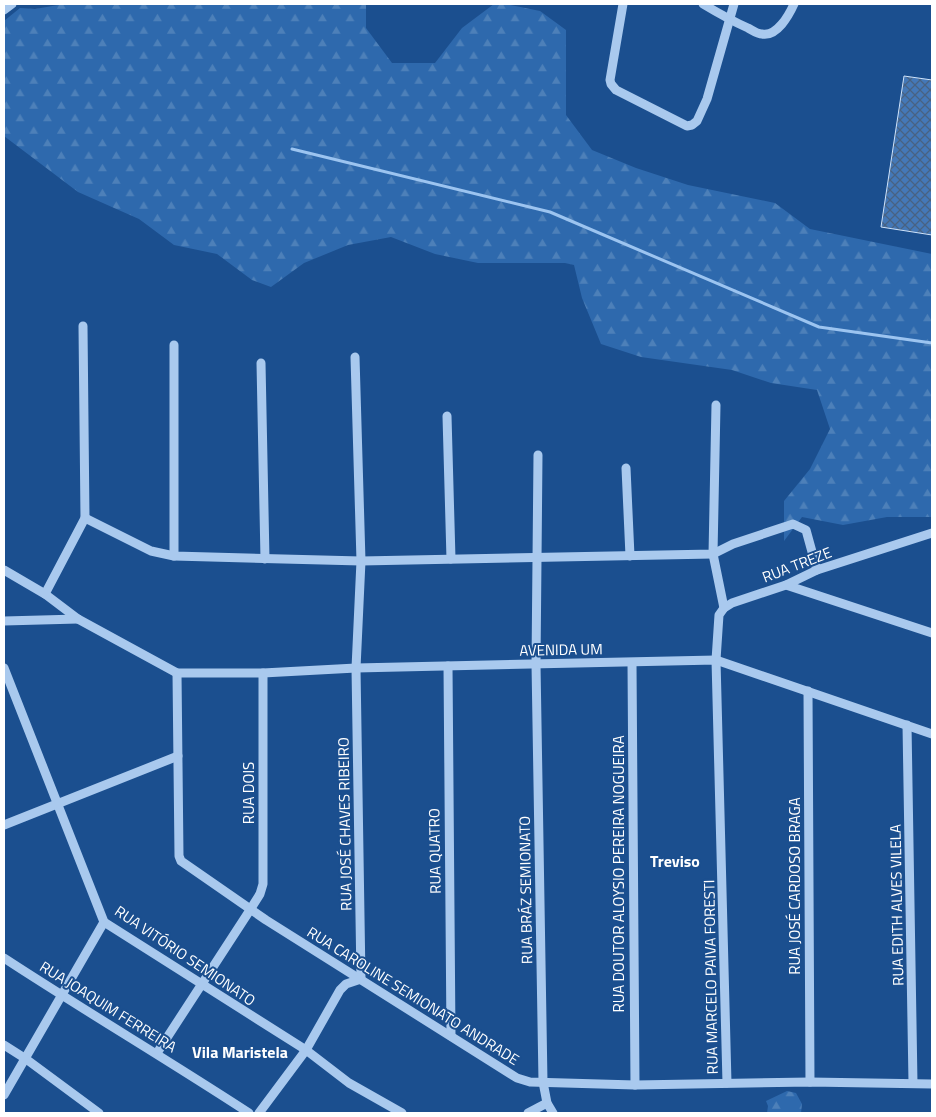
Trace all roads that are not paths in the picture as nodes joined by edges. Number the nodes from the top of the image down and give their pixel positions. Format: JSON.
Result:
{"nodes":[{"id":1,"x":12,"y":4,"type":"edge"},
{"id":2,"x":623,"y":4,"type":"edge"},
{"id":3,"x":703,"y":4,"type":"edge"},
{"id":4,"x":734,"y":4,"type":"edge"},
{"id":5,"x":794,"y":4,"type":"edge"},
{"id":6,"x":4,"y":10,"type":"edge"},
{"id":7,"x":729,"y":19,"type":"junction"},
{"id":8,"x":83,"y":326,"type":"dead end"},
{"id":9,"x":174,"y":345,"type":"dead end"},
{"id":10,"x":355,"y":357,"type":"dead end"},
{"id":11,"x":261,"y":362,"type":"dead end"},
{"id":12,"x":716,"y":405,"type":"dead end"},
{"id":13,"x":447,"y":416,"type":"dead end"},
{"id":14,"x":538,"y":455,"type":"dead end"},
{"id":15,"x":626,"y":468,"type":"dead end"},
{"id":16,"x":85,"y":518,"type":"junction"},
{"id":17,"x":932,"y":533,"type":"edge"},
{"id":18,"x":713,"y":554,"type":"junction"},
{"id":19,"x":174,"y":556,"type":"junction"},
{"id":20,"x":630,"y":556,"type":"junction"},
{"id":21,"x":538,"y":557,"type":"junction"},
{"id":22,"x":265,"y":559,"type":"junction"},
{"id":23,"x":451,"y":559,"type":"junction"},
{"id":24,"x":361,"y":561,"type":"junction"},
{"id":25,"x":4,"y":570,"type":"edge"},
{"id":26,"x":817,"y":570,"type":"junction"},
{"id":27,"x":786,"y":585,"type":"junction"},
{"id":28,"x":45,"y":594,"type":"junction"},
{"id":29,"x":724,"y":608,"type":"junction"},
{"id":30,"x":78,"y":619,"type":"junction"},
{"id":31,"x":4,"y":621,"type":"edge"},
{"id":32,"x":932,"y":633,"type":"edge"},
{"id":33,"x":716,"y":660,"type":"junction"},
{"id":34,"x":632,"y":663,"type":"junction"},
{"id":35,"x":536,"y":664,"type":"junction"},
{"id":36,"x":448,"y":666,"type":"junction"},
{"id":37,"x":4,"y":668,"type":"edge"},
{"id":38,"x":356,"y":668,"type":"junction"},
{"id":39,"x":177,"y":673,"type":"junction"},
{"id":40,"x":263,"y":673,"type":"junction"},
{"id":41,"x":808,"y":691,"type":"junction"},
{"id":42,"x":908,"y":725,"type":"junction"},
{"id":43,"x":932,"y":734,"type":"edge"},
{"id":44,"x":178,"y":756,"type":"junction"},
{"id":45,"x":58,"y":803,"type":"junction"},
{"id":46,"x":4,"y":825,"type":"edge"},
{"id":47,"x":250,"y":910,"type":"junction"},
{"id":48,"x":104,"y":922,"type":"junction"},
{"id":49,"x":4,"y":958,"type":"edge"},
{"id":50,"x":361,"y":980,"type":"junction"},
{"id":51,"x":202,"y":985,"type":"junction"},
{"id":52,"x":62,"y":996,"type":"junction"},
{"id":53,"x":451,"y":1036,"type":"junction"},
{"id":54,"x":4,"y":1045,"type":"edge"},
{"id":55,"x":306,"y":1050,"type":"junction"},
{"id":56,"x":158,"y":1053,"type":"junction"},
{"id":57,"x":26,"y":1059,"type":"junction"},
{"id":58,"x":543,"y":1082,"type":"junction"},
{"id":59,"x":810,"y":1082,"type":"junction"},
{"id":60,"x":727,"y":1083,"type":"junction"},
{"id":61,"x":913,"y":1084,"type":"junction"},
{"id":62,"x":932,"y":1084,"type":"edge"},
{"id":63,"x":635,"y":1085,"type":"junction"},
{"id":64,"x":4,"y":1095,"type":"edge"},
{"id":65,"x":548,"y":1103,"type":"junction"},
{"id":66,"x":99,"y":1113,"type":"edge"},
{"id":67,"x":249,"y":1113,"type":"edge"},
{"id":68,"x":259,"y":1113,"type":"edge"},
{"id":69,"x":402,"y":1113,"type":"edge"},
{"id":70,"x":528,"y":1113,"type":"edge"},
{"id":71,"x":553,"y":1113,"type":"edge"}],
"edges":[{"from":1,"to":6,"type":"street"},
{"from":2,"to":7,"type":"street"},
{"from":3,"to":7,"type":"street"},
{"from":4,"to":7,"type":"street"},
{"from":5,"to":7,"type":"street"},
{"from":8,"to":16,"type":"street"},
{"from":9,"to":19,"type":"street"},
{"from":10,"to":24,"type":"street","name":"RUA JOSÉ CHAVES RIBEIRO"},
{"from":11,"to":22,"type":"street"},
{"from":12,"to":18,"type":"street"},
{"from":13,"to":23,"type":"street"},
{"from":14,"to":21,"type":"street","name":"RUA BRÁZ SEMIONATO"},
{"from":15,"to":20,"type":"street"},
{"from":16,"to":19,"type":"street"},
{"from":16,"to":28,"type":"street"},
{"from":17,"to":26,"type":"street","name":"RUA TREZE"},
{"from":18,"to":20,"type":"street"},
{"from":18,"to":26,"type":"street"},
{"from":18,"to":29,"type":"street"},
{"from":19,"to":22,"type":"street"},
{"from":20,"to":21,"type":"street"},
{"from":21,"to":23,"type":"street"},
{"from":21,"to":35,"type":"street","name":"RUA BRÁZ SEMIONATO"},
{"from":22,"to":24,"type":"street"},
{"from":23,"to":24,"type":"street"},
{"from":24,"to":38,"type":"street","name":"RUA JOSÉ CHAVES RIBEIRO"},
{"from":25,"to":28,"type":"street"},
{"from":26,"to":27,"type":"street","name":"RUA TREZE"},
{"from":27,"to":29,"type":"street","name":"RUA TREZE"},
{"from":27,"to":32,"type":"street"},
{"from":28,"to":30,"type":"street"},
{"from":29,"to":33,"type":"street"},
{"from":30,"to":31,"type":"street"},
{"from":30,"to":39,"type":"street"},
{"from":33,"to":34,"type":"street","name":"AVENIDA UM"},
{"from":33,"to":41,"type":"street","name":"AVENIDA UM"},
{"from":33,"to":60,"type":"street","name":"RUA MARCELO PAIVA FORESTI"},
{"from":34,"to":35,"type":"street","name":"AVENIDA UM"},
{"from":34,"to":63,"type":"street","name":"RUA DOUTOR ALOYSIO PEREIRA NOGUEIRA"},
{"from":35,"to":36,"type":"street","name":"AVENIDA UM"},
{"from":35,"to":58,"type":"street","name":"RUA BRÁZ SEMIONATO"},
{"from":36,"to":38,"type":"street","name":"AVENIDA UM"},
{"from":36,"to":53,"type":"street","name":"RUA QUATRO"},
{"from":37,"to":45,"type":"street","name":"RUA VITÓRIO SEMIONATO"},
{"from":38,"to":40,"type":"street","name":"AVENIDA UM"},
{"from":38,"to":50,"type":"street","name":"RUA JOSÉ CHAVES RIBEIRO"},
{"from":39,"to":40,"type":"street","name":"AVENIDA UM"},
{"from":39,"to":44,"type":"street","name":"RUA CAROLINE SEMIONATO ANDRADE"},
{"from":40,"to":47,"type":"street","name":"RUA DOIS"},
{"from":41,"to":42,"type":"street","name":"AVENIDA UM"},
{"from":41,"to":59,"type":"street","name":"RUA JOSÉ CARDOSO BRAGA"},
{"from":42,"to":43,"type":"street","name":"AVENIDA UM"},
{"from":42,"to":61,"type":"street","name":"RUA EDITH ALVES VILELA"},
{"from":44,"to":45,"type":"street"},
{"from":44,"to":47,"type":"street","name":"RUA CAROLINE SEMIONATO ANDRADE"},
{"from":45,"to":46,"type":"street"},
{"from":45,"to":48,"type":"street","name":"RUA VITÓRIO SEMIONATO"},
{"from":47,"to":50,"type":"street","name":"RUA CAROLINE SEMIONATO ANDRADE"},
{"from":47,"to":51,"type":"street","name":"RUA DOIS"},
{"from":48,"to":51,"type":"street","name":"RUA VITÓRIO SEMIONATO"},
{"from":48,"to":52,"type":"street"},
{"from":49,"to":52,"type":"street","name":"RUA JOAQUIM FERREIRA"},
{"from":50,"to":53,"type":"street","name":"RUA CAROLINE SEMIONATO ANDRADE"},
{"from":50,"to":55,"type":"street"},
{"from":51,"to":55,"type":"street","name":"RUA VITÓRIO SEMIONATO"},
{"from":51,"to":56,"type":"street","name":"RUA DOIS"},
{"from":52,"to":56,"type":"street","name":"RUA JOAQUIM FERREIRA"},
{"from":52,"to":57,"type":"street"},
{"from":53,"to":58,"type":"street","name":"RUA CAROLINE SEMIONATO ANDRADE"},
{"from":54,"to":57,"type":"street"},
{"from":55,"to":68,"type":"street"},
{"from":55,"to":69,"type":"street","name":"RUA VITÓRIO SEMIONATO"},
{"from":56,"to":67,"type":"street","name":"RUA JOAQUIM FERREIRA"},
{"from":57,"to":64,"type":"street"},
{"from":57,"to":66,"type":"street"},
{"from":58,"to":63,"type":"street","name":"RUA CAROLINE SEMIONATO ANDRADE"},
{"from":58,"to":65,"type":"street","name":"RUA BRÁZ SEMIONATO"},
{"from":59,"to":60,"type":"street","name":"RUA CAROLINE SEMIONATO ANDRADE"},
{"from":59,"to":61,"type":"street","name":"RUA CAROLINE SEMIONATO ANDRADE"},
{"from":60,"to":63,"type":"street","name":"RUA CAROLINE SEMIONATO ANDRADE"},
{"from":61,"to":62,"type":"street","name":"RUA CAROLINE SEMIONATO ANDRADE"},
{"from":65,"to":70,"type":"street"},
{"from":65,"to":71,"type":"street","name":"RUA BRÁZ SEMIONATO"}]}
